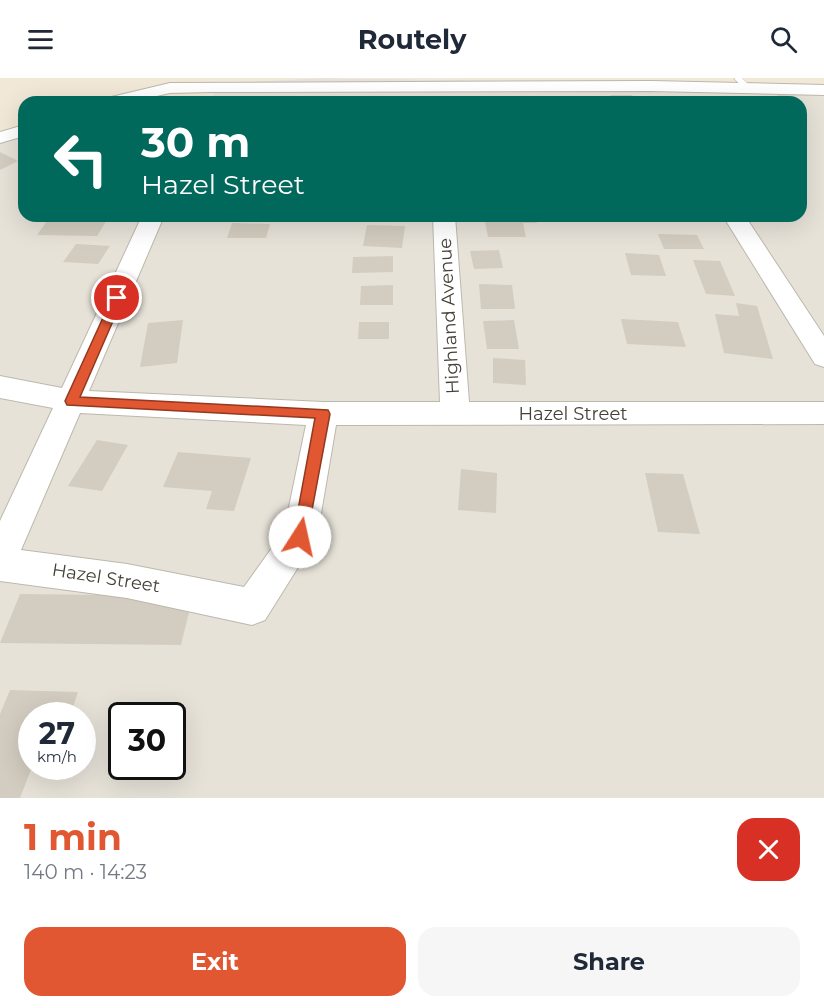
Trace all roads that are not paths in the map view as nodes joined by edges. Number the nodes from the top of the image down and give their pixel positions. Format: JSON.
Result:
{"nodes":[{"id":1,"x":212,"y":82,"type":"edge"},
{"id":2,"x":265,"y":82,"type":"edge"},
{"id":3,"x":535,"y":82,"type":"edge"},
{"id":4,"x":649,"y":82,"type":"edge"},
{"id":5,"x":743,"y":83,"type":"edge"},
{"id":6,"x":824,"y":90,"type":"edge"},
{"id":7,"x":437,"y":94,"type":"edge"},
{"id":8,"x":135,"y":96,"type":"edge"},
{"id":9,"x":206,"y":96,"type":"edge"},
{"id":10,"x":658,"y":96,"type":"edge"},
{"id":11,"x":18,"y":132,"type":"edge"},
{"id":12,"x":0,"y":138,"type":"edge"},
{"id":13,"x":150,"y":222,"type":"edge"},
{"id":14,"x":444,"y":222,"type":"edge"},
{"id":15,"x":738,"y":222,"type":"edge"},
{"id":16,"x":824,"y":357,"type":"edge"},
{"id":17,"x":0,"y":387,"type":"edge"},
{"id":18,"x":72,"y":401,"type":"junction"},
{"id":19,"x":824,"y":413,"type":"edge"},
{"id":20,"x":323,"y":414,"type":"junction"},
{"id":21,"x":454,"y":415,"type":"junction"},
{"id":22,"x":0,"y":559,"type":"edge"},
{"id":23,"x":0,"y":564,"type":"edge"}],
"edges":[{"from":1,"to":2,"type":"street"},
{"from":1,"to":8,"type":"street"},
{"from":1,"to":9,"type":"street"},
{"from":2,"to":7,"type":"street"},
{"from":3,"to":4,"type":"street"},
{"from":3,"to":7,"type":"street"},
{"from":4,"to":5,"type":"street"},
{"from":4,"to":10,"type":"street"},
{"from":5,"to":6,"type":"street"},
{"from":11,"to":12,"type":"street"},
{"from":13,"to":18,"type":"street"},
{"from":14,"to":21,"type":"street","name":"Highland Avenue"},
{"from":15,"to":16,"type":"street"},
{"from":17,"to":18,"type":"street","name":"Hazel Street"},
{"from":18,"to":20,"type":"street","name":"Hazel Street"},
{"from":18,"to":22,"type":"street"},
{"from":19,"to":21,"type":"street","name":"Hazel Street"},
{"from":20,"to":21,"type":"street","name":"Hazel Street"},
{"from":20,"to":23,"type":"street","name":"Hazel Street"}]}
